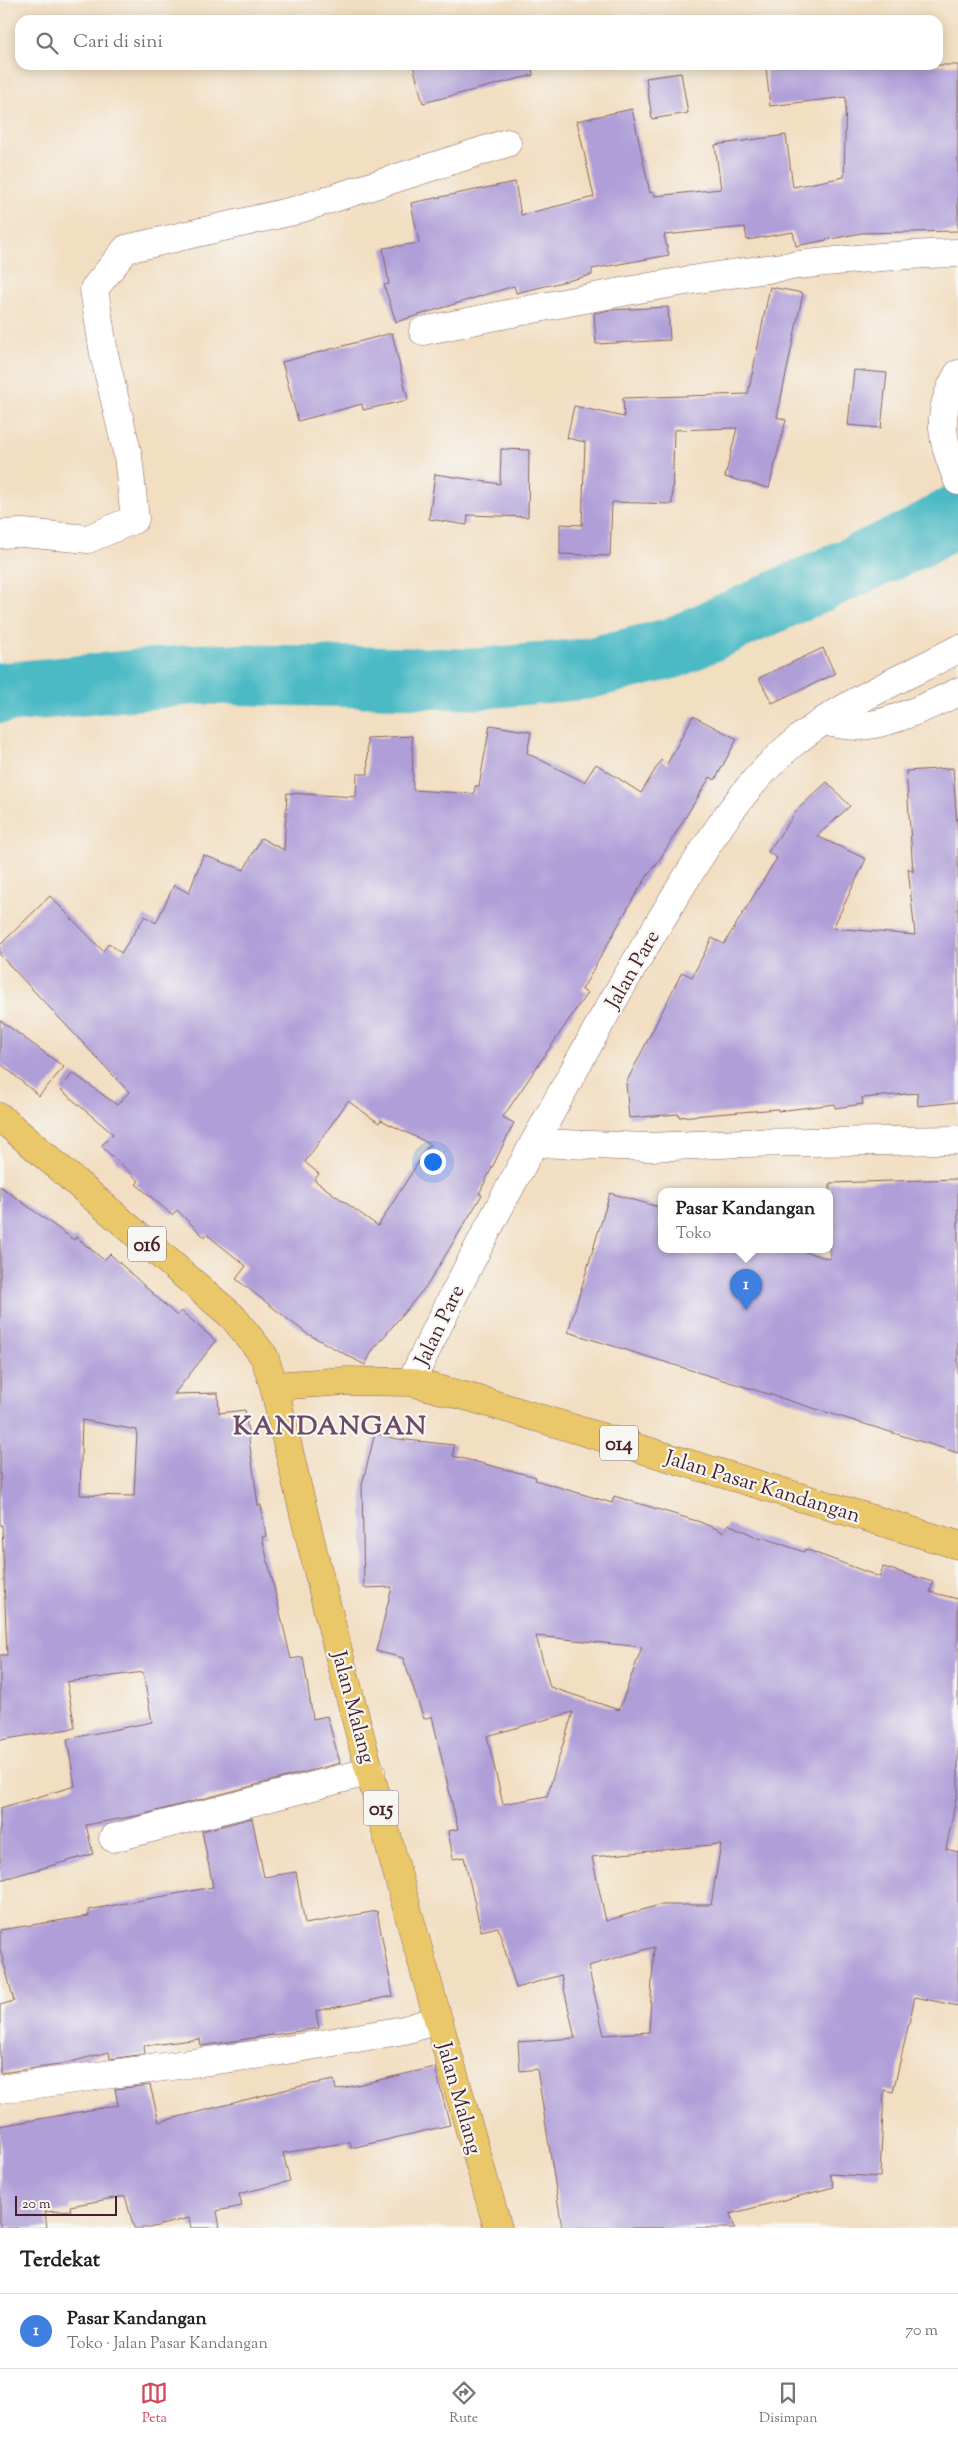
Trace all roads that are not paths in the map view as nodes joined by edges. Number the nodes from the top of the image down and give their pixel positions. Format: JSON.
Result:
{"nodes":[{"id":1,"x":507,"y":143,"type":"dead end"},
{"id":2,"x":958,"y":253,"type":"edge"},
{"id":3,"x":423,"y":331,"type":"dead end"},
{"id":4,"x":958,"y":374,"type":"edge"},
{"id":5,"x":958,"y":481,"type":"edge"},
{"id":6,"x":0,"y":534,"type":"edge"},
{"id":7,"x":958,"y":649,"type":"edge"},
{"id":8,"x":958,"y":692,"type":"edge"},
{"id":9,"x":823,"y":720,"type":"junction"},
{"id":10,"x":0,"y":1117,"type":"edge"},
{"id":11,"x":958,"y":1140,"type":"edge"},
{"id":12,"x":534,"y":1143,"type":"junction"},
{"id":13,"x":410,"y":1382,"type":"junction"},
{"id":14,"x":274,"y":1386,"type":"junction"},
{"id":15,"x":958,"y":1545,"type":"edge"},
{"id":16,"x":371,"y":1771,"type":"junction"},
{"id":17,"x":113,"y":1838,"type":"dead end"},
{"id":18,"x":438,"y":2020,"type":"junction"},
{"id":19,"x":0,"y":2089,"type":"edge"},
{"id":20,"x":498,"y":2228,"type":"edge"}],
"edges":[{"from":1,"to":6,"type":"street"},
{"from":2,"to":3,"type":"street"},
{"from":4,"to":5,"type":"street"},
{"from":7,"to":9,"type":"street","name":"Jalan Pare"},
{"from":8,"to":9,"type":"street"},
{"from":9,"to":12,"type":"street","name":"Jalan Pare"},
{"from":10,"to":14,"type":"main road","number":"016"},
{"from":11,"to":12,"type":"street"},
{"from":12,"to":13,"type":"street","name":"Jalan Pare"},
{"from":13,"to":14,"type":"main road","name":"Jalan Pasar Kandangan","number":"014"},
{"from":13,"to":15,"type":"main road","name":"Jalan Pasar Kandangan","number":"014"},
{"from":14,"to":16,"type":"main road","name":"Jalan Malang","number":"015"},
{"from":16,"to":17,"type":"street"},
{"from":16,"to":18,"type":"main road","name":"Jalan Malang","number":"015"},
{"from":18,"to":19,"type":"street"},
{"from":18,"to":20,"type":"main road","name":"Jalan Malang","number":"015"}]}
